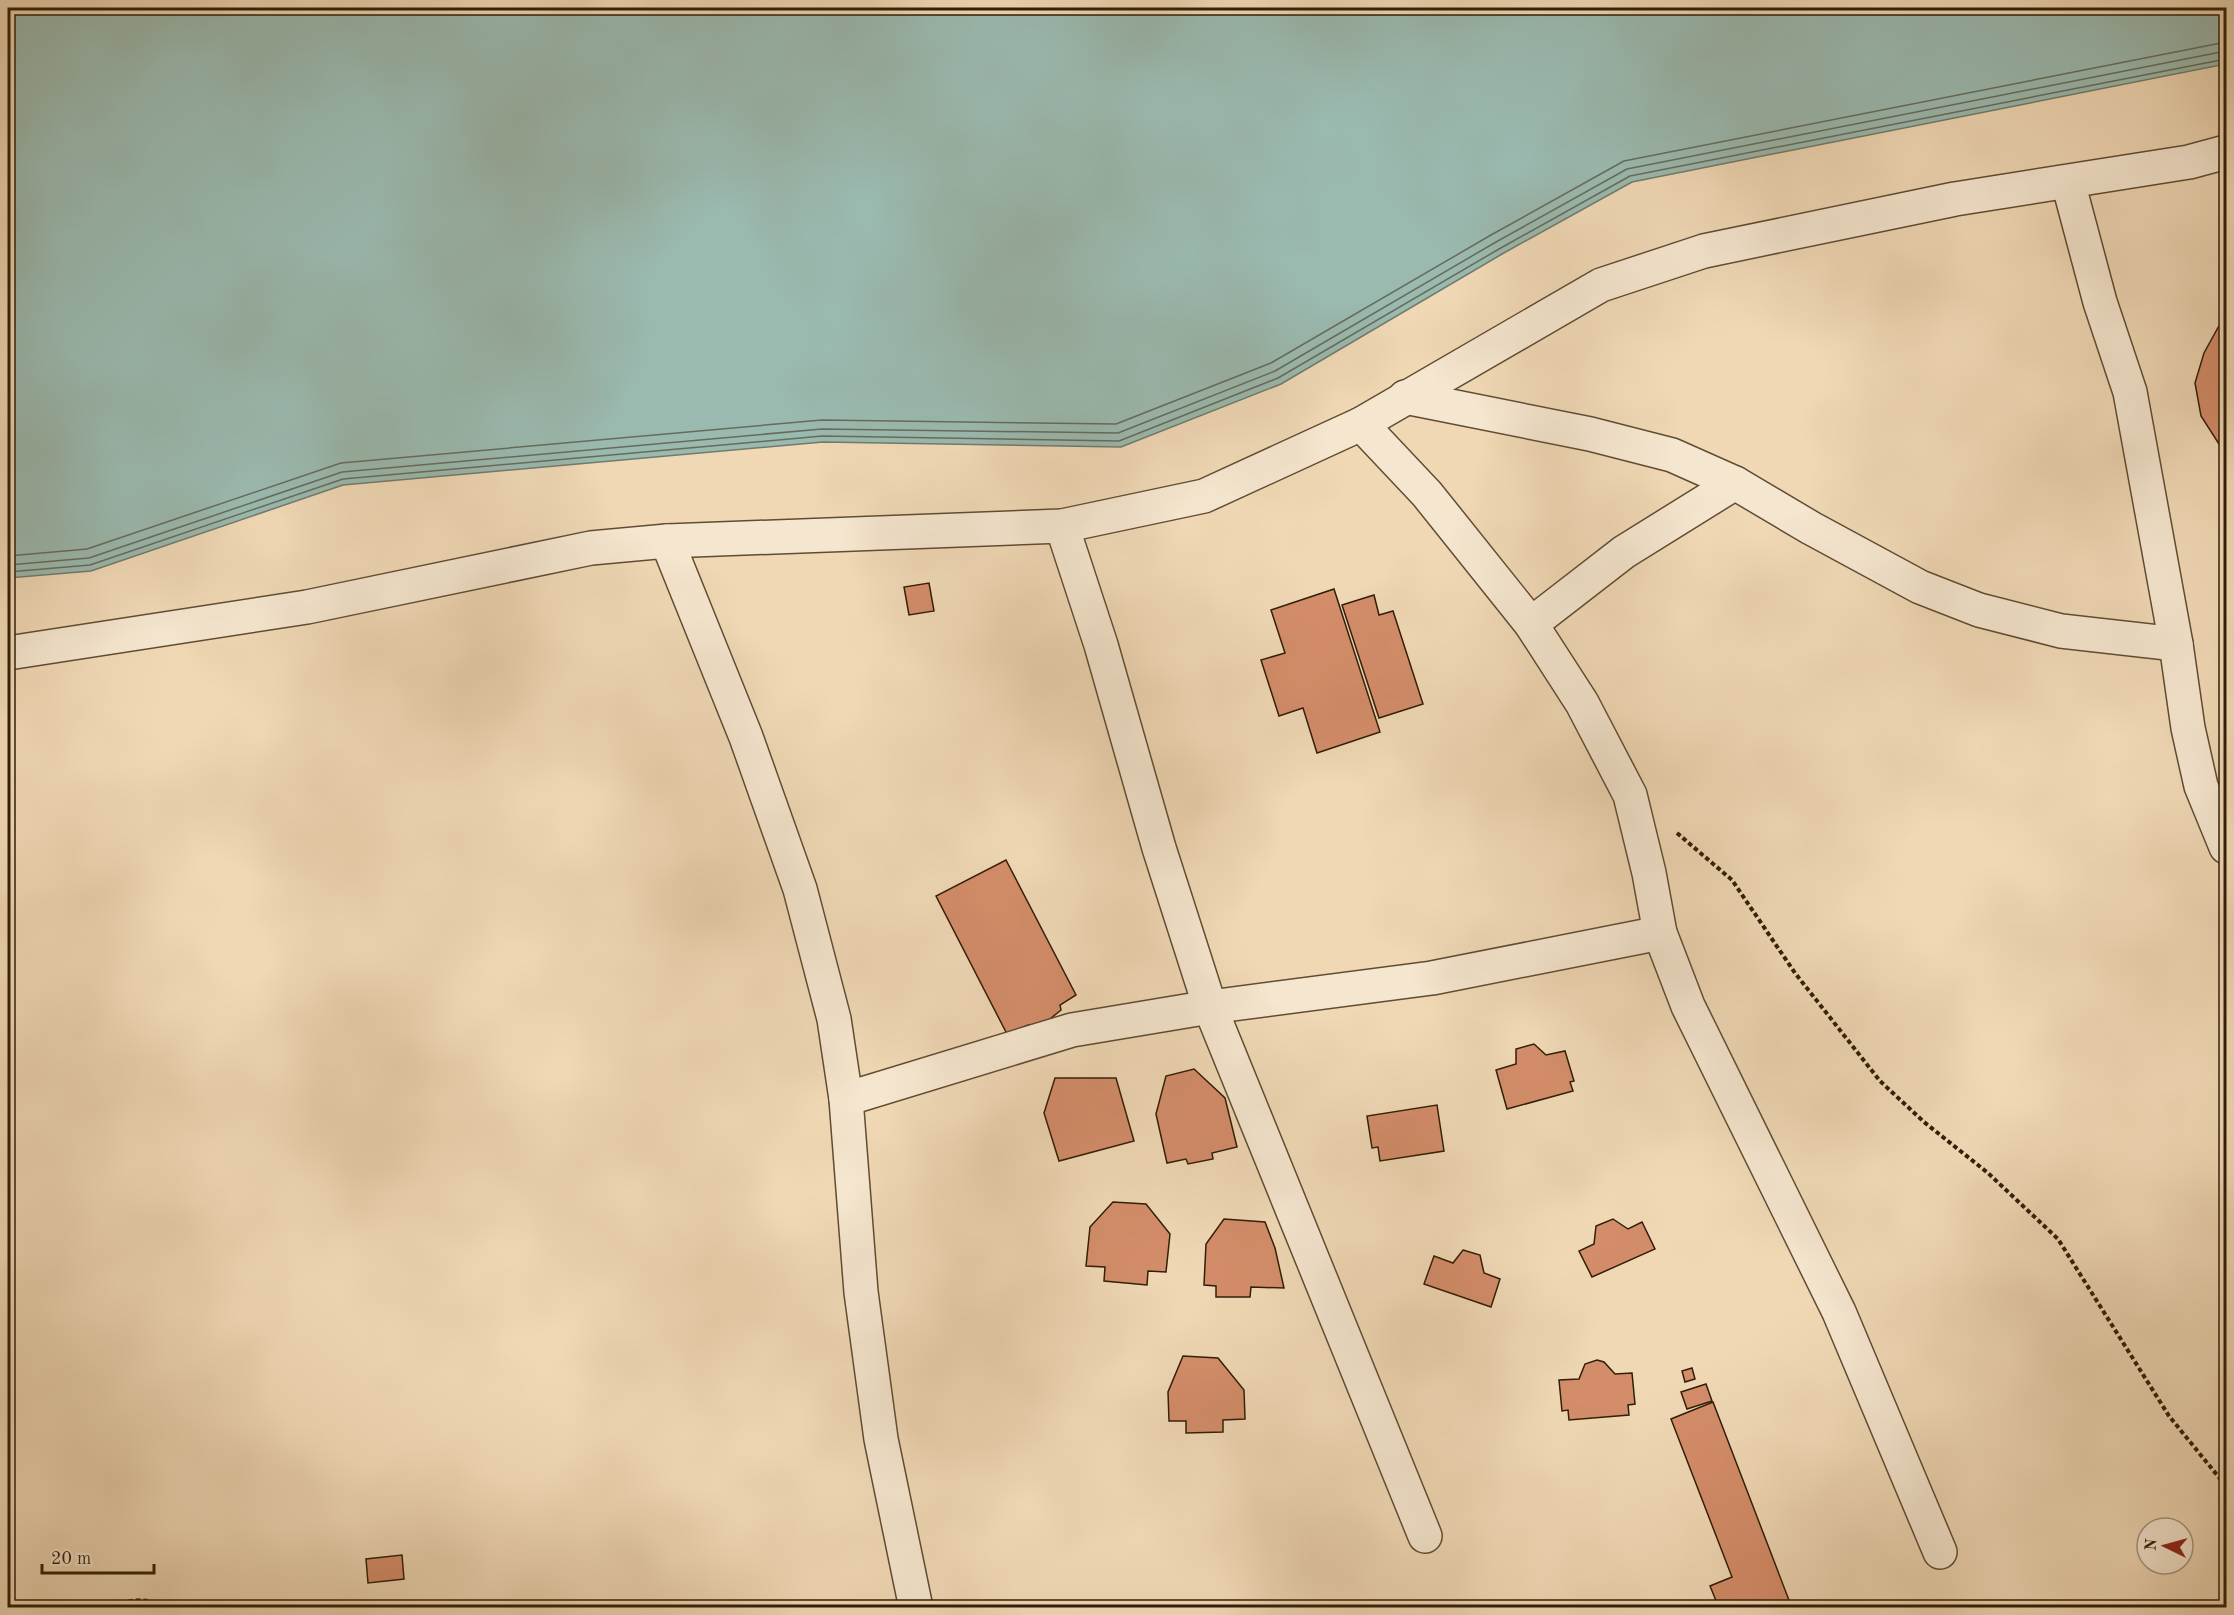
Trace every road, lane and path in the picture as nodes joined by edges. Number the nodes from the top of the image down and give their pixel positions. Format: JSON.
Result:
{"nodes":[{"id":1,"x":2226,"y":152,"type":"edge"},
{"id":2,"x":2068,"y":182,"type":"junction"},
{"id":3,"x":1405,"y":397,"type":"junction"},
{"id":4,"x":1360,"y":424,"type":"junction"},
{"id":5,"x":1735,"y":483,"type":"junction"},
{"id":6,"x":1062,"y":526,"type":"junction"},
{"id":7,"x":667,"y":541,"type":"junction"},
{"id":8,"x":1531,"y":624,"type":"junction"},
{"id":9,"x":2176,"y":644,"type":"junction"},
{"id":10,"x":8,"y":652,"type":"edge"},
{"id":11,"x":1672,"y":830,"type":"dead end"},
{"id":12,"x":2226,"y":847,"type":"edge"},
{"id":13,"x":1660,"y":933,"type":"junction"},
{"id":14,"x":1210,"y":1007,"type":"junction"},
{"id":15,"x":846,"y":1100,"type":"junction"},
{"id":16,"x":2226,"y":1486,"type":"edge"},
{"id":17,"x":1425,"y":1536,"type":"dead end"},
{"id":18,"x":1940,"y":1552,"type":"dead end"},
{"id":19,"x":107,"y":1608,"type":"edge"},
{"id":20,"x":164,"y":1608,"type":"edge"},
{"id":21,"x":916,"y":1608,"type":"edge"}],
"edges":[{"from":1,"to":2,"type":"street"},
{"from":2,"to":3,"type":"street"},
{"from":2,"to":9,"type":"street"},
{"from":3,"to":4,"type":"street"},
{"from":3,"to":5,"type":"street"},
{"from":4,"to":6,"type":"street"},
{"from":4,"to":8,"type":"street"},
{"from":5,"to":8,"type":"street"},
{"from":5,"to":9,"type":"street"},
{"from":6,"to":7,"type":"street"},
{"from":6,"to":14,"type":"street"},
{"from":7,"to":10,"type":"street"},
{"from":7,"to":15,"type":"street"},
{"from":8,"to":13,"type":"street"},
{"from":9,"to":12,"type":"street"},
{"from":11,"to":16,"type":"path"},
{"from":13,"to":14,"type":"street"},
{"from":13,"to":18,"type":"street"},
{"from":14,"to":15,"type":"street"},
{"from":14,"to":17,"type":"street"},
{"from":15,"to":21,"type":"street"},
{"from":19,"to":20,"type":"path"}]}
